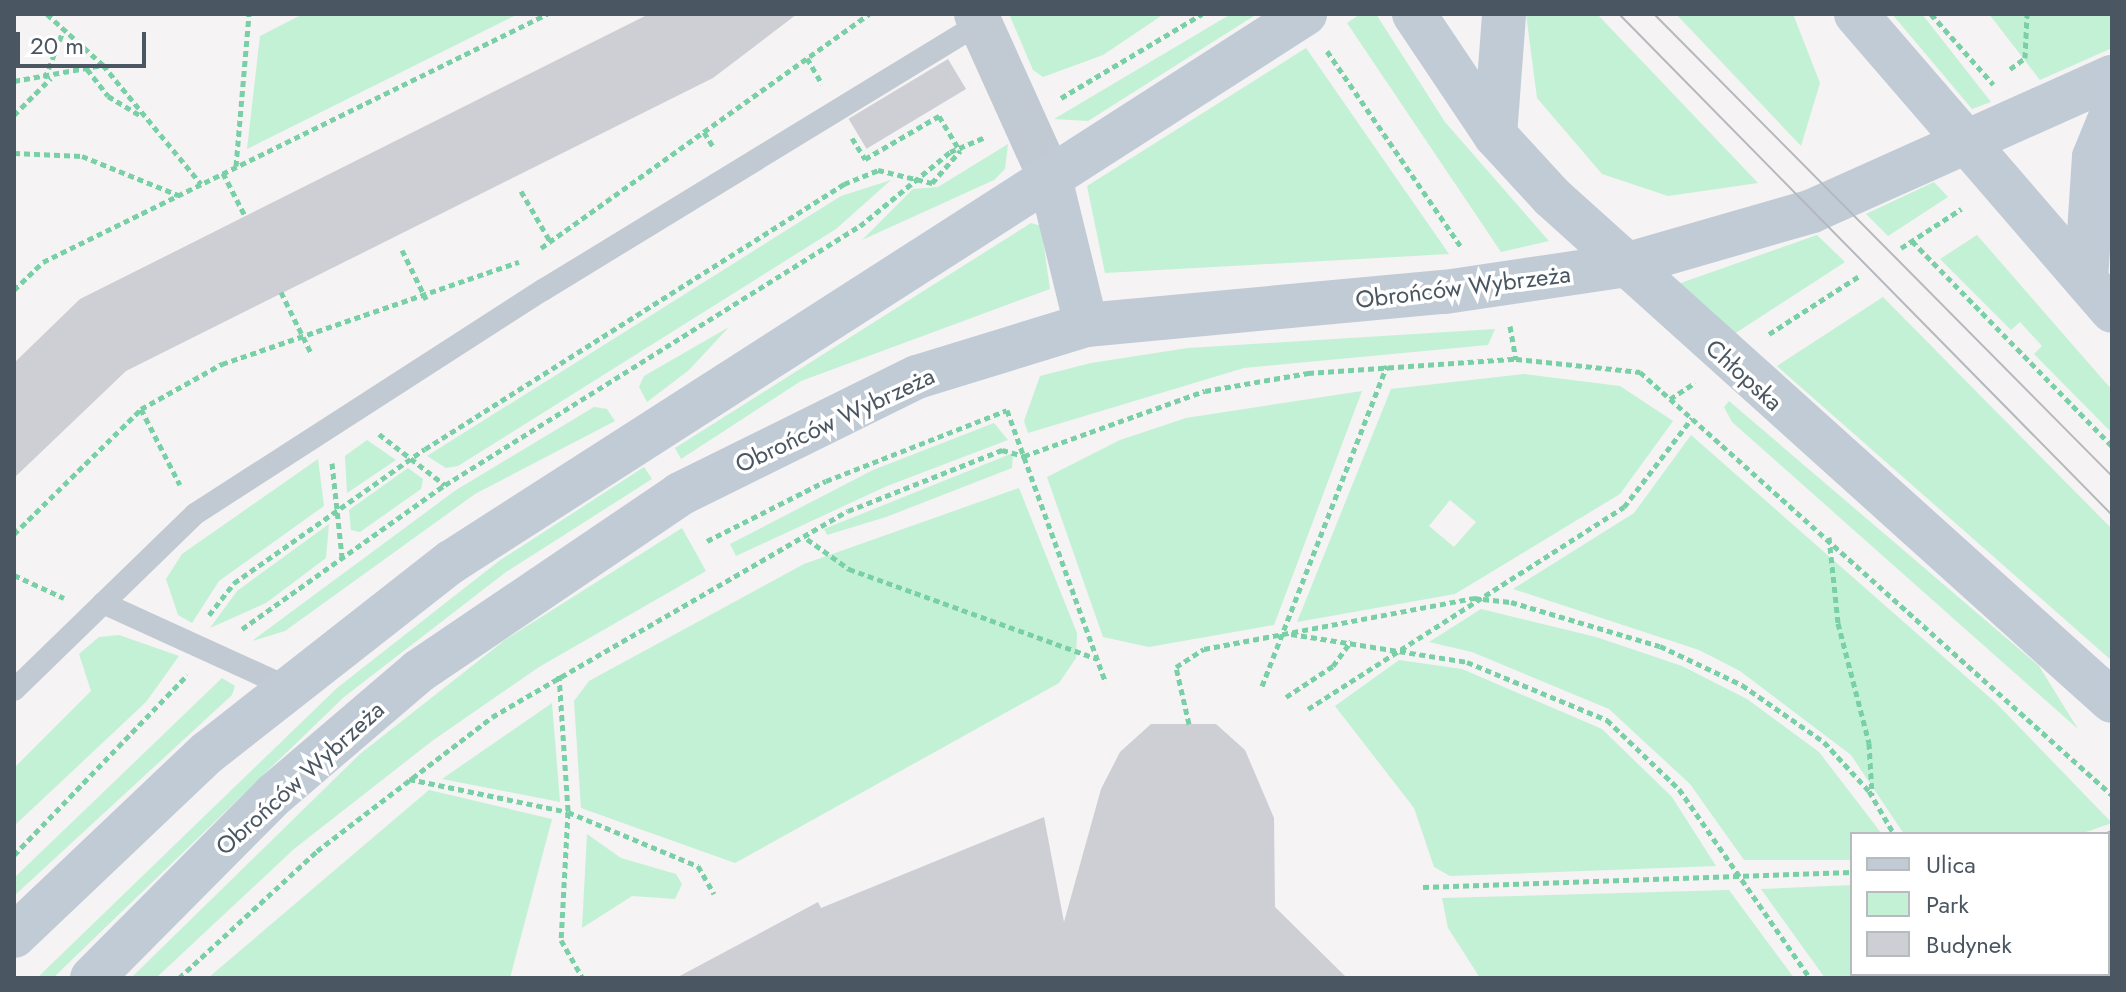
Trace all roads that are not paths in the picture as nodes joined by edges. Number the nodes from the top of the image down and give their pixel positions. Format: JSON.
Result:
{"nodes":[{"id":1,"x":1414,"y":14,"type":"edge"},
{"id":2,"x":1504,"y":14,"type":"edge"},
{"id":3,"x":1856,"y":14,"type":"edge"},
{"id":4,"x":978,"y":18,"type":"edge"},
{"id":5,"x":1311,"y":25,"type":"edge"},
{"id":6,"x":2112,"y":77,"type":"edge"},
{"id":7,"x":2112,"y":113,"type":"edge"},
{"id":8,"x":1495,"y":135,"type":"junction"},
{"id":9,"x":1967,"y":141,"type":"junction"},
{"id":10,"x":1050,"y":178,"type":"junction"},
{"id":11,"x":1622,"y":266,"type":"junction"},
{"id":12,"x":2099,"y":295,"type":"edge"},
{"id":13,"x":1086,"y":325,"type":"junction"},
{"id":14,"x":98,"y":607,"type":"junction"},
{"id":15,"x":287,"y":687,"type":"junction"},
{"id":16,"x":14,"y":690,"type":"edge"},
{"id":17,"x":2112,"y":701,"type":"edge"},
{"id":18,"x":14,"y":936,"type":"edge"},
{"id":19,"x":92,"y":978,"type":"edge"}],
"edges":[{"from":1,"to":8,"type":"main road","name":"Chłopska"},
{"from":2,"to":8,"type":"main road"},
{"from":3,"to":9,"type":"main road"},
{"from":4,"to":10,"type":"street"},
{"from":4,"to":14,"type":"lane"},
{"from":5,"to":10,"type":"main road"},
{"from":6,"to":9,"type":"main road","name":"Obrońców Wybrzeża"},
{"from":7,"to":12,"type":"main road"},
{"from":8,"to":11,"type":"main road","name":"Chłopska"},
{"from":9,"to":11,"type":"main road","name":"Obrońców Wybrzeża"},
{"from":9,"to":12,"type":"main road"},
{"from":10,"to":13,"type":"main road"},
{"from":10,"to":15,"type":"main road"},
{"from":11,"to":13,"type":"main road","name":"Obrońców Wybrzeża"},
{"from":11,"to":17,"type":"main road","name":"Chłopska"},
{"from":13,"to":19,"type":"main road","name":"Obrońców Wybrzeża"},
{"from":14,"to":15,"type":"lane"},
{"from":14,"to":16,"type":"lane"},
{"from":15,"to":18,"type":"main road"}]}
